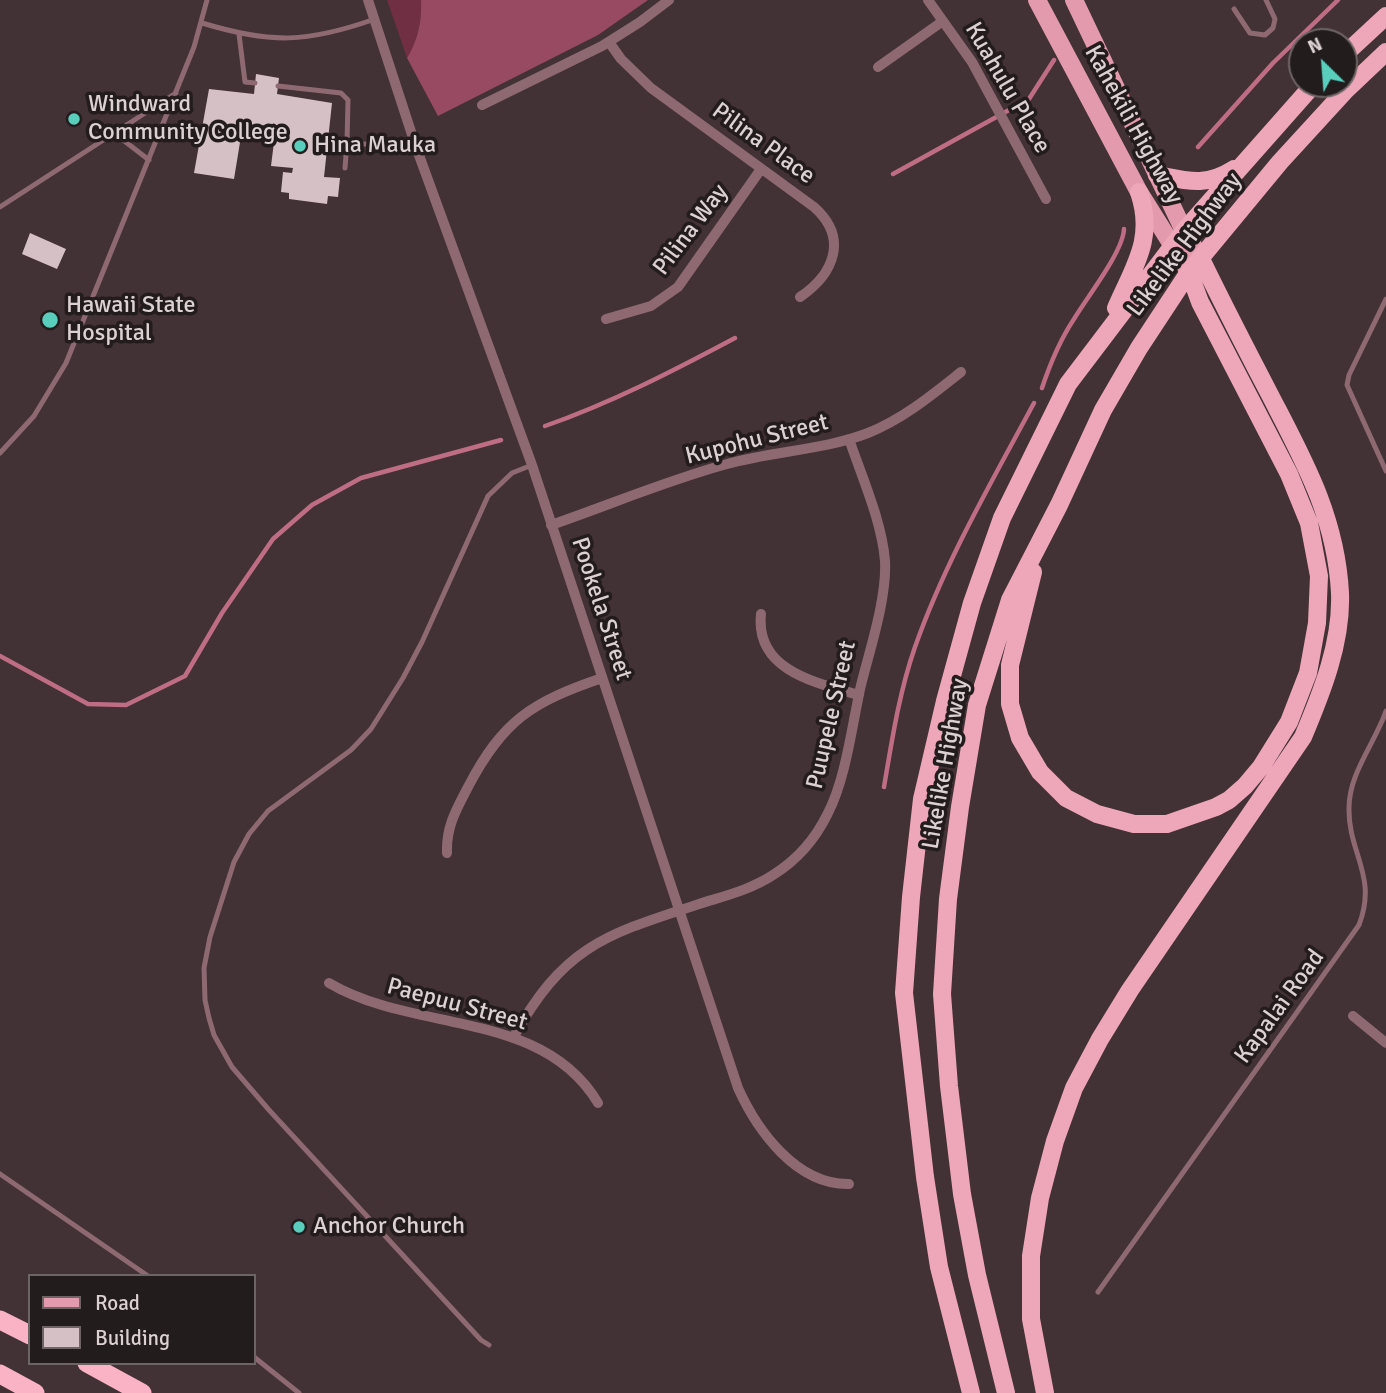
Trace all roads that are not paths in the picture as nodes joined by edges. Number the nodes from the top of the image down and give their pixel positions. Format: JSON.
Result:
{"nodes":[{"id":1,"x":207,"y":0,"type":"edge"},
{"id":2,"x":368,"y":0,"type":"edge"},
{"id":3,"x":669,"y":0,"type":"edge"},
{"id":4,"x":928,"y":0,"type":"edge"},
{"id":5,"x":1037,"y":0,"type":"edge"},
{"id":6,"x":1074,"y":0,"type":"edge"},
{"id":7,"x":1266,"y":0,"type":"edge"},
{"id":8,"x":1234,"y":9,"type":"dead end"},
{"id":9,"x":1386,"y":16,"type":"edge"},
{"id":10,"x":375,"y":19,"type":"junction"},
{"id":11,"x":943,"y":21,"type":"junction"},
{"id":12,"x":202,"y":23,"type":"junction"},
{"id":13,"x":239,"y":34,"type":"junction"},
{"id":14,"x":609,"y":42,"type":"junction"},
{"id":15,"x":1358,"y":42,"type":"edge"},
{"id":16,"x":1386,"y":52,"type":"edge"},
{"id":17,"x":878,"y":67,"type":"dead end"},
{"id":18,"x":255,"y":83,"type":"dead end"},
{"id":19,"x":278,"y":86,"type":"dead end"},
{"id":20,"x":176,"y":93,"type":"junction"},
{"id":21,"x":1301,"y":98,"type":"edge"},
{"id":22,"x":482,"y":105,"type":"dead end"},
{"id":23,"x":114,"y":133,"type":"junction"},
{"id":24,"x":346,"y":143,"type":"junction"},
{"id":25,"x":416,"y":147,"type":"junction"},
{"id":26,"x":149,"y":160,"type":"junction"},
{"id":27,"x":1245,"y":161,"type":"junction"},
{"id":28,"x":345,"y":168,"type":"dead end"},
{"id":29,"x":761,"y":169,"type":"junction"},
{"id":30,"x":1157,"y":175,"type":"junction"},
{"id":31,"x":1139,"y":192,"type":"junction"},
{"id":32,"x":1046,"y":199,"type":"dead end"},
{"id":33,"x":0,"y":208,"type":"edge"},
{"id":34,"x":1179,"y":238,"type":"junction"},
{"id":35,"x":1195,"y":266,"type":"junction"},
{"id":36,"x":800,"y":297,"type":"dead end"},
{"id":37,"x":1386,"y":299,"type":"edge"},
{"id":38,"x":606,"y":319,"type":"dead end"},
{"id":39,"x":1103,"y":337,"type":"junction"},
{"id":40,"x":961,"y":372,"type":"dead end"},
{"id":41,"x":849,"y":439,"type":"junction"},
{"id":42,"x":0,"y":453,"type":"edge"},
{"id":43,"x":532,"y":465,"type":"junction"},
{"id":44,"x":1386,"y":471,"type":"edge"},
{"id":45,"x":551,"y":525,"type":"junction"},
{"id":46,"x":1040,"y":544,"type":"junction"},
{"id":47,"x":761,"y":614,"type":"dead end"},
{"id":48,"x":602,"y":678,"type":"junction"},
{"id":49,"x":859,"y":695,"type":"junction"},
{"id":50,"x":1386,"y":711,"type":"edge"},
{"id":51,"x":447,"y":853,"type":"dead end"},
{"id":52,"x":679,"y":911,"type":"junction"},
{"id":53,"x":328,"y":983,"type":"dead end"},
{"id":54,"x":1353,"y":1016,"type":"dead end"},
{"id":55,"x":513,"y":1038,"type":"junction"},
{"id":56,"x":1386,"y":1043,"type":"edge"},
{"id":57,"x":598,"y":1102,"type":"dead end"},
{"id":58,"x":0,"y":1174,"type":"edge"},
{"id":59,"x":849,"y":1184,"type":"dead end"},
{"id":60,"x":145,"y":1274,"type":"edge"},
{"id":61,"x":1098,"y":1292,"type":"dead end"},
{"id":62,"x":0,"y":1320,"type":"edge"},
{"id":63,"x":28,"y":1334,"type":"edge"},
{"id":64,"x":489,"y":1345,"type":"dead end"},
{"id":65,"x":256,"y":1359,"type":"edge"},
{"id":66,"x":91,"y":1365,"type":"edge"},
{"id":67,"x":0,"y":1374,"type":"edge"},
{"id":68,"x":35,"y":1393,"type":"edge"},
{"id":69,"x":142,"y":1393,"type":"edge"},
{"id":70,"x":299,"y":1393,"type":"edge"},
{"id":71,"x":971,"y":1393,"type":"edge"},
{"id":72,"x":1006,"y":1393,"type":"edge"},
{"id":73,"x":1045,"y":1393,"type":"edge"}],
"edges":[{"from":1,"to":12,"type":"lane"},
{"from":2,"to":10,"type":"street","name":"Pookela Street"},
{"from":3,"to":14,"type":"street"},
{"from":4,"to":11,"type":"street","name":"Kuahulu Place"},
{"from":5,"to":31,"type":"main road","name":"Kahekili Highway"},
{"from":6,"to":30,"type":"main road","name":"Kahekili Highway"},
{"from":7,"to":8,"type":"lane"},
{"from":9,"to":15,"type":"highway"},
{"from":10,"to":13,"type":"lane"},
{"from":10,"to":25,"type":"street","name":"Pookela Street"},
{"from":11,"to":17,"type":"street"},
{"from":11,"to":32,"type":"street","name":"Kuahulu Place"},
{"from":12,"to":13,"type":"lane"},
{"from":12,"to":20,"type":"lane"},
{"from":13,"to":18,"type":"lane"},
{"from":14,"to":22,"type":"street"},
{"from":14,"to":29,"type":"street","name":"Pilina Place"},
{"from":16,"to":35,"type":"highway","name":"Likelike Highway"},
{"from":19,"to":24,"type":"lane"},
{"from":20,"to":23,"type":"lane"},
{"from":20,"to":26,"type":"lane"},
{"from":21,"to":27,"type":"highway","name":"Likelike Highway"},
{"from":23,"to":26,"type":"lane"},
{"from":23,"to":33,"type":"lane"},
{"from":24,"to":25,"type":"lane"},
{"from":24,"to":28,"type":"lane"},
{"from":25,"to":43,"type":"street","name":"Pookela Street"},
{"from":26,"to":42,"type":"lane"},
{"from":27,"to":30,"type":"highway"},
{"from":27,"to":34,"type":"highway","name":"Likelike Highway"},
{"from":29,"to":36,"type":"street","name":"Pilina Place"},
{"from":29,"to":38,"type":"street","name":"Pilina Way"},
{"from":30,"to":34,"type":"main road","name":"Kahekili Highway"},
{"from":31,"to":34,"type":"main road","name":"Kahekili Highway"},
{"from":31,"to":39,"type":"highway"},
{"from":34,"to":35,"type":"main road","name":"Kahekili Highway"},
{"from":34,"to":39,"type":"highway","name":"Likelike Highway"},
{"from":35,"to":46,"type":"highway","name":"Likelike Highway"},
{"from":35,"to":46,"type":"highway"},
{"from":35,"to":73,"type":"highway"},
{"from":37,"to":44,"type":"lane"},
{"from":39,"to":71,"type":"highway","name":"Likelike Highway"},
{"from":40,"to":41,"type":"street","name":"Kupohu Street"},
{"from":41,"to":45,"type":"street","name":"Kupohu Street"},
{"from":41,"to":49,"type":"street","name":"Puupele Street"},
{"from":43,"to":45,"type":"street","name":"Pookela Street"},
{"from":43,"to":64,"type":"lane"},
{"from":45,"to":48,"type":"street","name":"Pookela Street"},
{"from":46,"to":72,"type":"highway","name":"Likelike Highway"},
{"from":47,"to":49,"type":"street"},
{"from":48,"to":51,"type":"street"},
{"from":48,"to":52,"type":"street","name":"Pookela Street"},
{"from":49,"to":52,"type":"street","name":"Puupele Street"},
{"from":50,"to":61,"type":"lane","name":"Kapalai Road"},
{"from":52,"to":55,"type":"street","name":"Puupele Street"},
{"from":52,"to":59,"type":"street","name":"Pookela Street"},
{"from":53,"to":55,"type":"street","name":"Paepuu Street"},
{"from":54,"to":56,"type":"street"},
{"from":55,"to":57,"type":"street","name":"Paepuu Street"},
{"from":58,"to":60,"type":"lane"},
{"from":62,"to":63,"type":"highway"},
{"from":65,"to":70,"type":"lane"},
{"from":66,"to":69,"type":"highway"},
{"from":67,"to":68,"type":"highway"}]}
